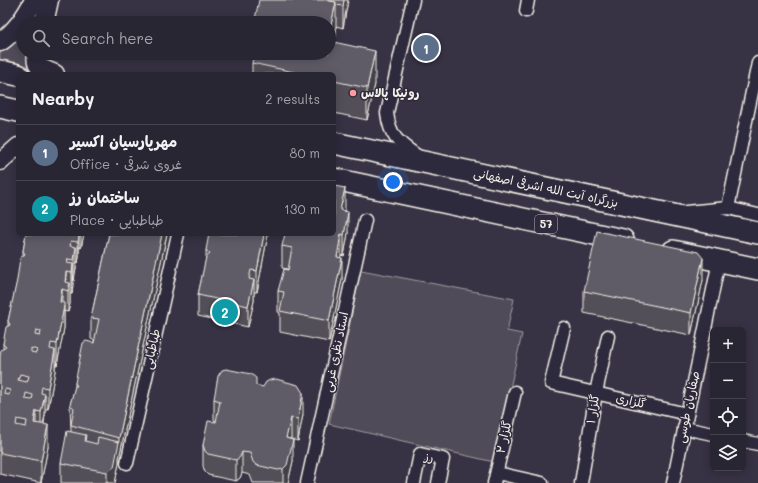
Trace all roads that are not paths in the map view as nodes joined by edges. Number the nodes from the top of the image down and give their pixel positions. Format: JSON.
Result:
{"nodes":[{"id":1,"x":34,"y":0,"type":"edge"},
{"id":2,"x":49,"y":0,"type":"edge"},
{"id":3,"x":413,"y":0,"type":"edge"},
{"id":4,"x":24,"y":16,"type":"edge"},
{"id":5,"x":46,"y":16,"type":"edge"},
{"id":6,"x":16,"y":28,"type":"edge"},
{"id":7,"x":0,"y":42,"type":"edge"},
{"id":8,"x":36,"y":60,"type":"edge"},
{"id":9,"x":758,"y":63,"type":"edge"},
{"id":10,"x":0,"y":71,"type":"edge"},
{"id":11,"x":50,"y":72,"type":"edge"},
{"id":12,"x":16,"y":75,"type":"edge"},
{"id":13,"x":0,"y":107,"type":"edge"},
{"id":14,"x":16,"y":111,"type":"edge"},
{"id":15,"x":336,"y":143,"type":"edge"},
{"id":16,"x":16,"y":148,"type":"edge"},
{"id":17,"x":0,"y":162,"type":"edge"},
{"id":18,"x":428,"y":163,"type":"junction"},
{"id":19,"x":336,"y":179,"type":"edge"},
{"id":20,"x":728,"y":208,"type":"junction"},
{"id":21,"x":669,"y":214,"type":"junction"},
{"id":22,"x":758,"y":215,"type":"edge"},
{"id":23,"x":364,"y":220,"type":"dead end"},
{"id":24,"x":758,"y":233,"type":"edge"},
{"id":25,"x":178,"y":236,"type":"edge"},
{"id":26,"x":719,"y":261,"type":"junction"},
{"id":27,"x":758,"y":269,"type":"edge"},
{"id":28,"x":564,"y":328,"type":"dead end"},
{"id":29,"x":608,"y":336,"type":"dead end"},
{"id":30,"x":514,"y":392,"type":"dead end"},
{"id":31,"x":596,"y":393,"type":"junction"},
{"id":32,"x":687,"y":414,"type":"junction"},
{"id":33,"x":684,"y":428,"type":"junction"},
{"id":34,"x":710,"y":433,"type":"edge"},
{"id":35,"x":746,"y":441,"type":"edge"},
{"id":36,"x":758,"y":444,"type":"edge"},
{"id":37,"x":127,"y":463,"type":"dead end"},
{"id":38,"x":496,"y":478,"type":"edge"},
{"id":39,"x":308,"y":483,"type":"edge"},
{"id":40,"x":414,"y":483,"type":"edge"},
{"id":41,"x":438,"y":483,"type":"edge"},
{"id":42,"x":542,"y":483,"type":"edge"},
{"id":43,"x":581,"y":483,"type":"edge"},
{"id":44,"x":673,"y":483,"type":"edge"}],
"edges":[{"from":1,"to":4,"type":"main road"},
{"from":2,"to":5,"type":"main road"},
{"from":3,"to":18,"type":"street"},
{"from":6,"to":7,"type":"main road"},
{"from":8,"to":11,"type":"main road"},
{"from":9,"to":20,"type":"street"},
{"from":10,"to":12,"type":"highway"},
{"from":13,"to":14,"type":"highway"},
{"from":15,"to":18,"type":"highway","name":"بزرگراه آیت الله اشرفی اصفهانی"},
{"from":16,"to":17,"type":"street"},
{"from":18,"to":21,"type":"highway","name":"بزرگراه آیت الله اشرفی اصفهانی"},
{"from":19,"to":26,"type":"highway","number":"57"},
{"from":20,"to":21,"type":"street"},
{"from":20,"to":22,"type":"street"},
{"from":21,"to":24,"type":"highway","name":"بزرگراه آیت الله اشرفی اصفهانی"},
{"from":23,"to":39,"type":"street","name":"استاد نظری غربی"},
{"from":25,"to":37,"type":"street","name":"طباطبایی"},
{"from":26,"to":27,"type":"highway","number":"57"},
{"from":26,"to":32,"type":"street","name":"صفاریان طوسی"},
{"from":28,"to":31,"type":"street","name":"گلزاری"},
{"from":29,"to":31,"type":"street","name":"گلزار ۱"},
{"from":30,"to":38,"type":"street","name":"گلزار ۲"},
{"from":31,"to":32,"type":"street","name":"گلزاری"},
{"from":31,"to":43,"type":"street","name":"گلزار ۱"},
{"from":32,"to":33,"type":"street","name":"صفاریان طوسی"},
{"from":33,"to":34,"type":"street"},
{"from":33,"to":44,"type":"street","name":"صفاریان طوسی"},
{"from":35,"to":36,"type":"street"},
{"from":38,"to":42,"type":"street"},
{"from":40,"to":41,"type":"street","name":"رز"}]}
